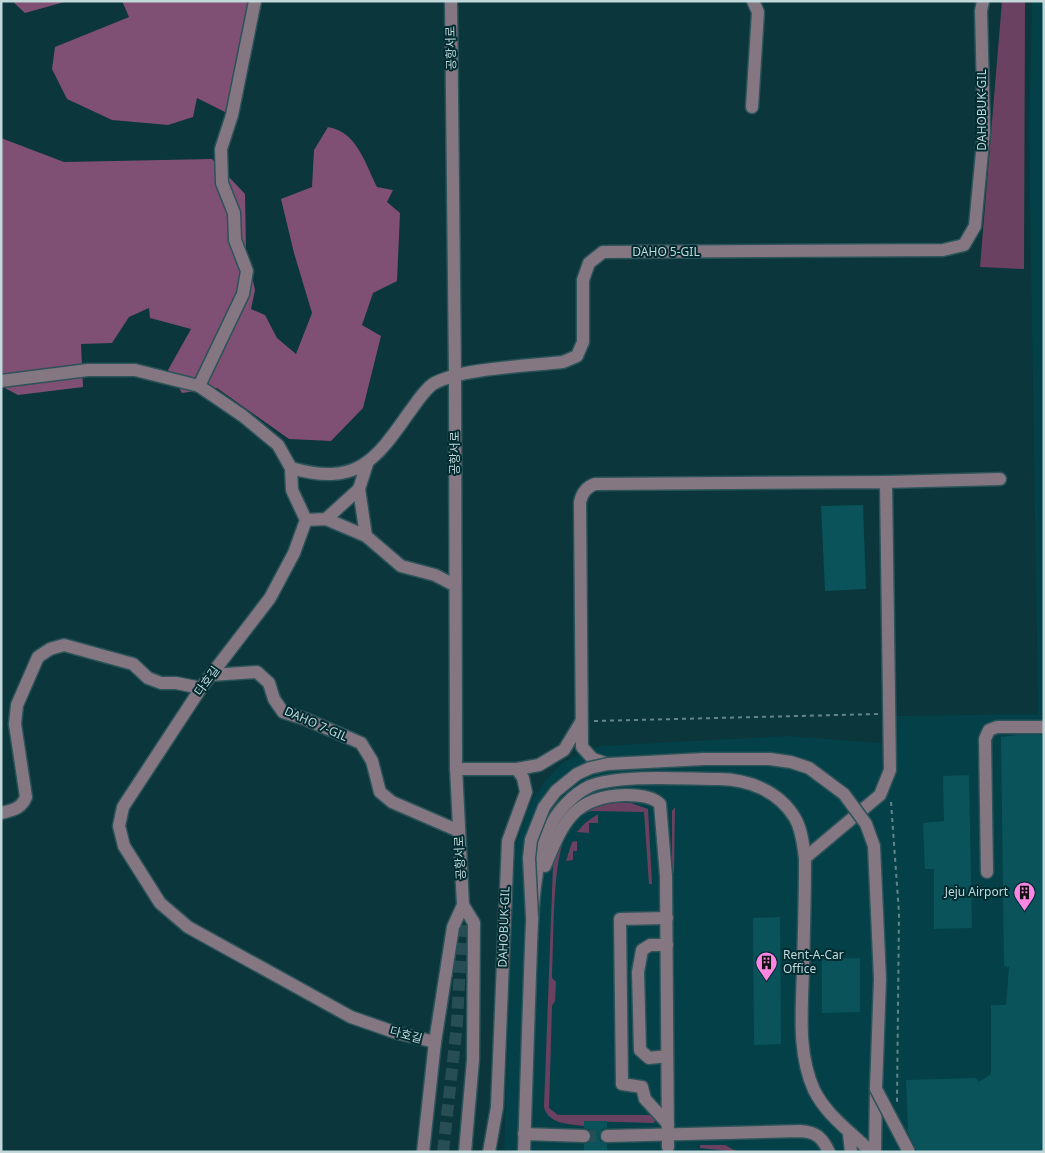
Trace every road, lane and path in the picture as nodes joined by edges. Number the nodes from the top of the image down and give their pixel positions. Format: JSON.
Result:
{"nodes":[{"id":1,"x":255,"y":1,"type":"edge"},
{"id":2,"x":451,"y":1,"type":"edge"},
{"id":3,"x":753,"y":1,"type":"edge"},
{"id":4,"x":983,"y":1,"type":"edge"},
{"id":5,"x":752,"y":107,"type":"dead end"},
{"id":6,"x":964,"y":245,"type":"joint"},
{"id":7,"x":455,"y":375,"type":"junction"},
{"id":8,"x":1,"y":381,"type":"edge"},
{"id":9,"x":199,"y":386,"type":"junction"},
{"id":10,"x":367,"y":464,"type":"junction"},
{"id":11,"x":291,"y":468,"type":"junction"},
{"id":12,"x":1000,"y":478,"type":"dead end"},
{"id":13,"x":886,"y":482,"type":"junction"},
{"id":14,"x":359,"y":488,"type":"junction"},
{"id":15,"x":326,"y":519,"type":"junction"},
{"id":16,"x":306,"y":520,"type":"junction"},
{"id":17,"x":366,"y":536,"type":"junction"},
{"id":18,"x":454,"y":585,"type":"junction"},
{"id":19,"x":211,"y":675,"type":"junction"},
{"id":20,"x":201,"y":688,"type":"junction"},
{"id":21,"x":890,"y":713,"type":"junction"},
{"id":22,"x":581,"y":722,"type":"junction"},
{"id":23,"x":1044,"y":727,"type":"edge"},
{"id":24,"x":608,"y":764,"type":"junction"},
{"id":25,"x":456,"y":769,"type":"junction"},
{"id":26,"x":517,"y":769,"type":"junction"},
{"id":27,"x":890,"y":798,"type":"dead end"},
{"id":28,"x":1,"y":813,"type":"edge"},
{"id":29,"x":459,"y":831,"type":"junction"},
{"id":30,"x":805,"y":858,"type":"junction"},
{"id":31,"x":987,"y":872,"type":"dead end"},
{"id":32,"x":536,"y":889,"type":"junction"},
{"id":33,"x":463,"y":905,"type":"junction"},
{"id":34,"x":532,"y":917,"type":"junction"},
{"id":35,"x":667,"y":918,"type":"junction"},
{"id":36,"x":667,"y":945,"type":"junction"},
{"id":37,"x":435,"y":1042,"type":"junction"},
{"id":38,"x":668,"y":1056,"type":"junction"},
{"id":39,"x":876,"y":1089,"type":"junction"},
{"id":40,"x":897,"y":1108,"type":"dead end"},
{"id":41,"x":524,"y":1134,"type":"junction"},
{"id":42,"x":849,"y":1134,"type":"junction"},
{"id":43,"x":668,"y":1135,"type":"junction"},
{"id":44,"x":584,"y":1136,"type":"tunnel mouth"},
{"id":45,"x":607,"y":1136,"type":"tunnel mouth"},
{"id":46,"x":423,"y":1152,"type":"edge"},
{"id":47,"x":465,"y":1152,"type":"edge"},
{"id":48,"x":489,"y":1152,"type":"edge"},
{"id":49,"x":524,"y":1152,"type":"edge"},
{"id":50,"x":828,"y":1152,"type":"edge"},
{"id":51,"x":851,"y":1152,"type":"edge"},
{"id":52,"x":870,"y":1152,"type":"edge"},
{"id":53,"x":875,"y":1152,"type":"edge"},
{"id":54,"x":909,"y":1152,"type":"edge"}],
"edges":[{"from":1,"to":9,"type":"street"},
{"from":2,"to":7,"type":"street","name":"공항서로"},
{"from":3,"to":5,"type":"street"},
{"from":4,"to":6,"type":"street","name":"DAHOBUK-GIL"},
{"from":6,"to":7,"type":"street","name":"DAHO 5-GIL"},
{"from":7,"to":10,"type":"street","name":"DAHO 5-GIL"},
{"from":7,"to":18,"type":"street","name":"공항서로"},
{"from":8,"to":9,"type":"street"},
{"from":9,"to":11,"type":"street"},
{"from":10,"to":11,"type":"street"},
{"from":10,"to":14,"type":"street"},
{"from":11,"to":16,"type":"street"},
{"from":12,"to":13,"type":"street"},
{"from":13,"to":21,"type":"street"},
{"from":13,"to":22,"type":"street"},
{"from":14,"to":15,"type":"street"},
{"from":14,"to":17,"type":"street"},
{"from":15,"to":16,"type":"street"},
{"from":15,"to":17,"type":"street"},
{"from":16,"to":19,"type":"street","name":"다호길"},
{"from":17,"to":18,"type":"street"},
{"from":18,"to":25,"type":"street","name":"공항서로"},
{"from":19,"to":20,"type":"street","name":"다호길"},
{"from":19,"to":29,"type":"street","name":"DAHO 7-GIL"},
{"from":20,"to":28,"type":"street"},
{"from":20,"to":37,"type":"street","name":"다호길"},
{"from":21,"to":22,"type":"path"},
{"from":21,"to":30,"type":"street"},
{"from":22,"to":24,"type":"street"},
{"from":22,"to":26,"type":"street"},
{"from":23,"to":31,"type":"street"},
{"from":24,"to":34,"type":"street","bridge":true},
{"from":24,"to":39,"type":"street","bridge":true},
{"from":25,"to":26,"type":"street"},
{"from":25,"to":29,"type":"street","name":"공항서로"},
{"from":26,"to":48,"type":"street","name":"DAHOBUK-GIL"},
{"from":27,"to":40,"type":"path"},
{"from":29,"to":33,"type":"street","name":"공항서로"},
{"from":30,"to":32,"type":"street"},
{"from":30,"to":42,"type":"street"},
{"from":32,"to":34,"type":"street"},
{"from":32,"to":35,"type":"street"},
{"from":33,"to":37,"type":"street"},
{"from":33,"to":47,"type":"street"},
{"from":34,"to":41,"type":"street"},
{"from":35,"to":36,"type":"street"},
{"from":35,"to":43,"type":"street"},
{"from":36,"to":38,"type":"street"},
{"from":36,"to":38,"type":"street"},
{"from":37,"to":46,"type":"street"},
{"from":38,"to":43,"type":"street"},
{"from":39,"to":53,"type":"street"},
{"from":39,"to":54,"type":"street","bridge":true},
{"from":41,"to":44,"type":"street"},
{"from":41,"to":49,"type":"street"},
{"from":42,"to":51,"type":"street"},
{"from":42,"to":52,"type":"street"},
{"from":43,"to":45,"type":"street"},
{"from":43,"to":50,"type":"street"}]}
